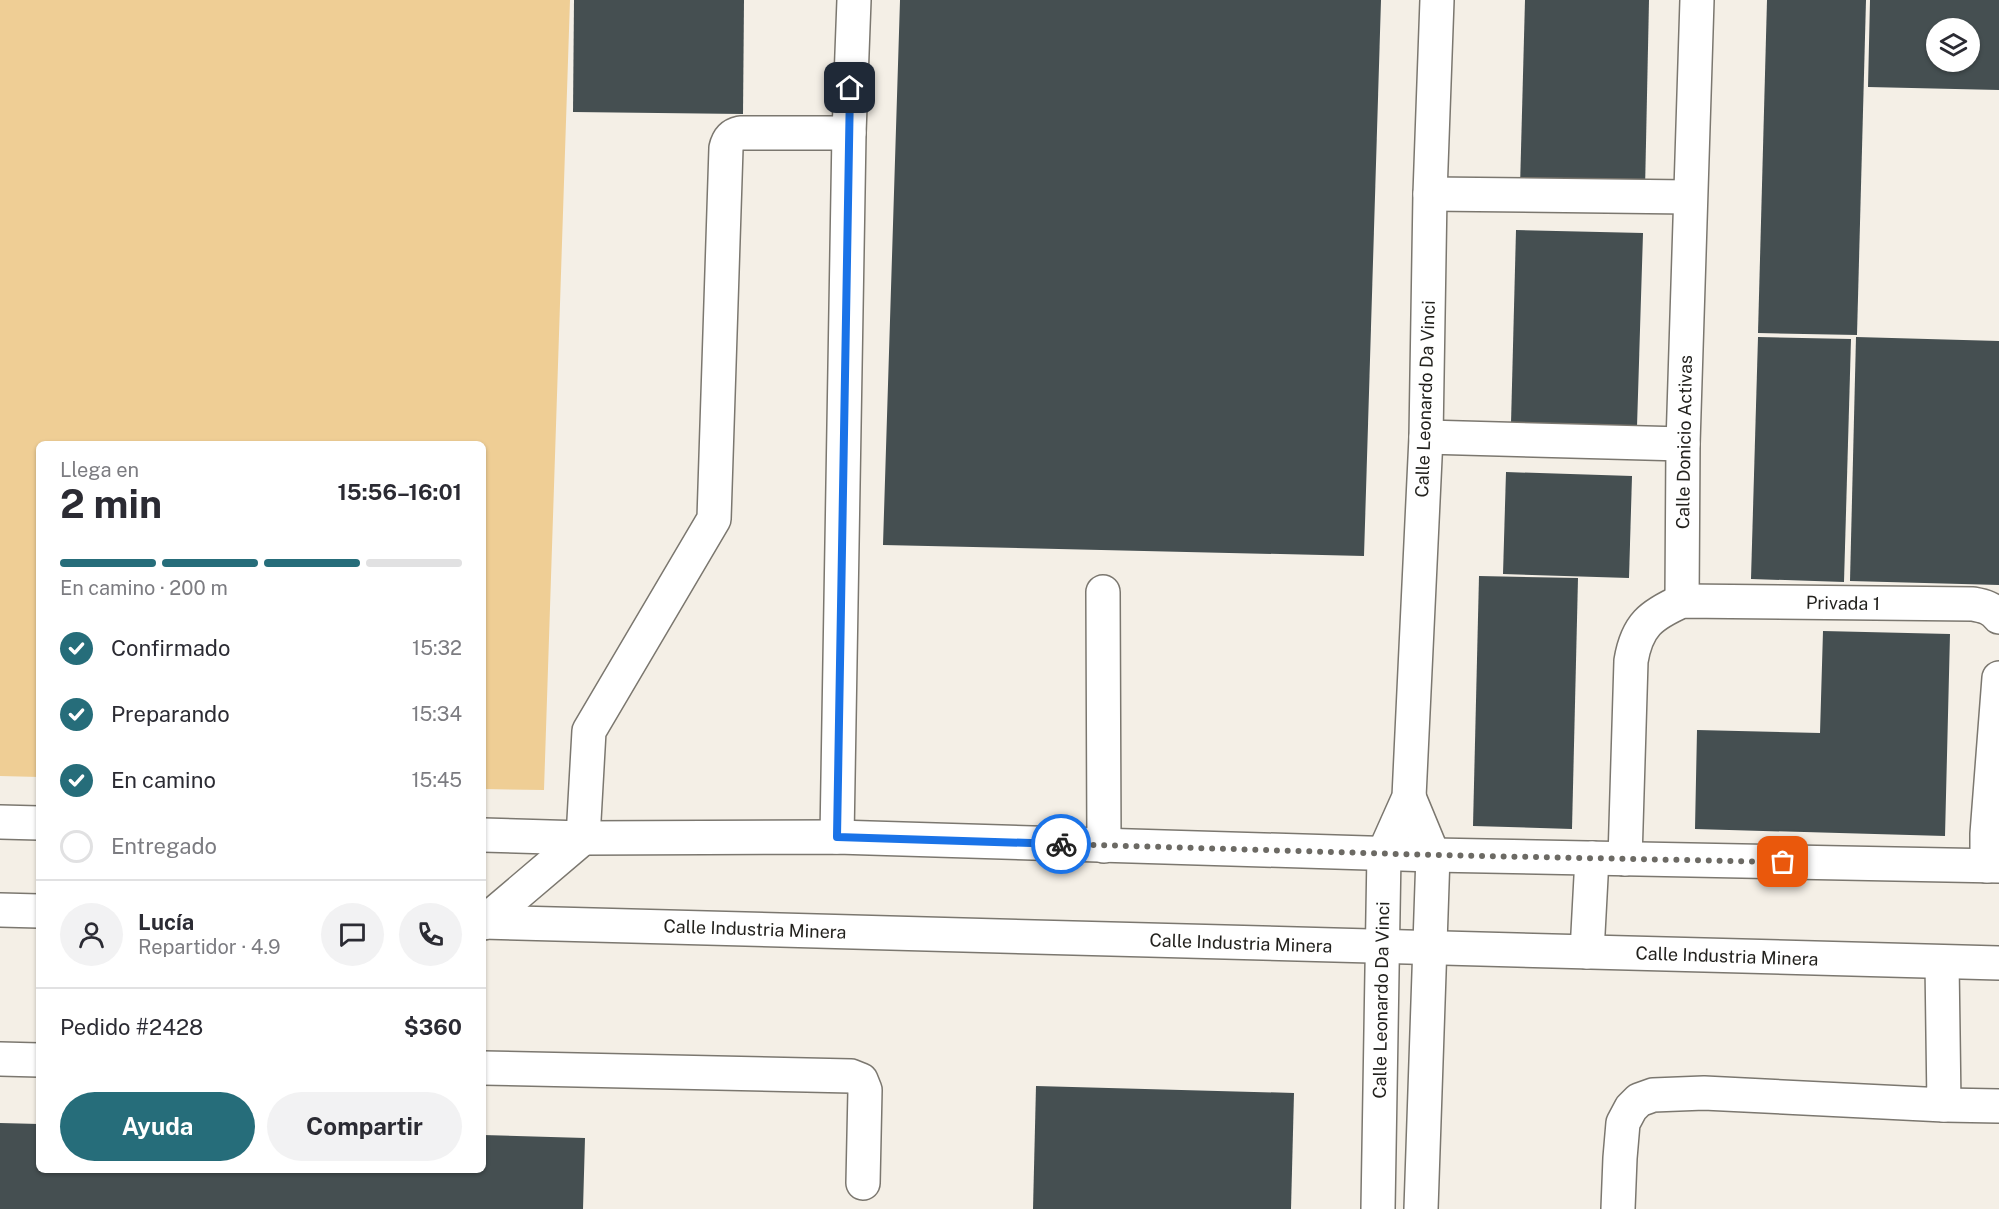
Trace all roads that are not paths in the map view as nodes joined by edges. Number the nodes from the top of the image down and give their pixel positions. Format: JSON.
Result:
{"nodes":[{"id":1,"x":854,"y":0,"type":"edge"},
{"id":2,"x":1437,"y":0,"type":"edge"},
{"id":3,"x":1697,"y":0,"type":"edge"},
{"id":4,"x":849,"y":133,"type":"junction"},
{"id":5,"x":1430,"y":194,"type":"junction"},
{"id":6,"x":1689,"y":197,"type":"junction"},
{"id":7,"x":1426,"y":437,"type":"junction"},
{"id":8,"x":1683,"y":444,"type":"junction"},
{"id":9,"x":1103,"y":592,"type":"dead end"},
{"id":10,"x":1682,"y":601,"type":"junction"},
{"id":11,"x":1999,"y":617,"type":"edge"},
{"id":12,"x":1999,"y":678,"type":"edge"},
{"id":13,"x":1409,"y":797,"type":"junction"},
{"id":14,"x":0,"y":822,"type":"edge"},
{"id":15,"x":36,"y":823,"type":"edge"},
{"id":16,"x":486,"y":835,"type":"edge"},
{"id":17,"x":837,"y":837,"type":"junction"},
{"id":18,"x":583,"y":838,"type":"junction"},
{"id":19,"x":1104,"y":846,"type":"junction"},
{"id":20,"x":1384,"y":853,"type":"junction"},
{"id":21,"x":1433,"y":855,"type":"junction"},
{"id":22,"x":1592,"y":858,"type":"junction"},
{"id":23,"x":1625,"y":859,"type":"junction"},
{"id":24,"x":1993,"y":866,"type":"edge"},
{"id":25,"x":0,"y":910,"type":"edge"},
{"id":26,"x":36,"y":911,"type":"edge"},
{"id":27,"x":486,"y":920,"type":"edge"},
{"id":28,"x":486,"y":922,"type":"edge"},
{"id":29,"x":1382,"y":947,"type":"junction"},
{"id":30,"x":1431,"y":948,"type":"junction"},
{"id":31,"x":1587,"y":952,"type":"junction"},
{"id":32,"x":1942,"y":962,"type":"junction"},
{"id":33,"x":1999,"y":963,"type":"edge"},
{"id":34,"x":0,"y":1059,"type":"edge"},
{"id":35,"x":36,"y":1060,"type":"edge"},
{"id":36,"x":486,"y":1068,"type":"edge"},
{"id":37,"x":1944,"y":1105,"type":"junction"},
{"id":38,"x":1999,"y":1106,"type":"edge"},
{"id":39,"x":863,"y":1183,"type":"dead end"},
{"id":40,"x":1378,"y":1209,"type":"edge"},
{"id":41,"x":1420,"y":1209,"type":"edge"},
{"id":42,"x":1618,"y":1209,"type":"edge"}],
"edges":[{"from":1,"to":4,"type":"main road"},
{"from":2,"to":5,"type":"main road","name":"Calle Leonardo Da Vinci"},
{"from":3,"to":6,"type":"main road","name":"Calle Donicio Activas"},
{"from":4,"to":17,"type":"main road"},
{"from":4,"to":18,"type":"main road"},
{"from":5,"to":6,"type":"main road"},
{"from":5,"to":7,"type":"main road","name":"Calle Leonardo Da Vinci"},
{"from":6,"to":8,"type":"main road","name":"Calle Donicio Activas"},
{"from":7,"to":8,"type":"main road"},
{"from":7,"to":13,"type":"main road","name":"Calle Leonardo Da Vinci"},
{"from":8,"to":10,"type":"main road","name":"Calle Donicio Activas"},
{"from":9,"to":19,"type":"main road"},
{"from":10,"to":11,"type":"main road","name":"Privada 1"},
{"from":10,"to":23,"type":"main road"},
{"from":12,"to":24,"type":"main road"},
{"from":13,"to":20,"type":"main road","name":"Calle Leonardo Da Vinci"},
{"from":13,"to":21,"type":"main road","name":"Calle Leonardo Da Vinci"},
{"from":14,"to":15,"type":"main road"},
{"from":16,"to":18,"type":"main road"},
{"from":17,"to":18,"type":"main road"},
{"from":17,"to":19,"type":"main road"},
{"from":18,"to":27,"type":"main road"},
{"from":19,"to":20,"type":"main road"},
{"from":20,"to":21,"type":"main road"},
{"from":20,"to":29,"type":"main road","name":"Calle Leonardo Da Vinci"},
{"from":21,"to":22,"type":"main road"},
{"from":21,"to":30,"type":"main road","name":"Calle Leonardo Da Vinci"},
{"from":22,"to":23,"type":"main road"},
{"from":22,"to":31,"type":"main road"},
{"from":23,"to":24,"type":"main road"},
{"from":25,"to":26,"type":"main road"},
{"from":28,"to":29,"type":"main road","name":"Calle Industria Minera"},
{"from":29,"to":30,"type":"main road","name":"Calle Industria Minera"},
{"from":29,"to":40,"type":"main road","name":"Calle Leonardo Da Vinci"},
{"from":30,"to":31,"type":"main road","name":"Calle Industria Minera"},
{"from":30,"to":41,"type":"main road","name":"Calle Leonardo Da Vinci"},
{"from":31,"to":32,"type":"main road","name":"Calle Industria Minera"},
{"from":32,"to":33,"type":"main road","name":"Calle Industria Minera"},
{"from":32,"to":37,"type":"main road"},
{"from":34,"to":35,"type":"main road"},
{"from":36,"to":39,"type":"main road"},
{"from":37,"to":38,"type":"main road"},
{"from":37,"to":42,"type":"main road"}]}
